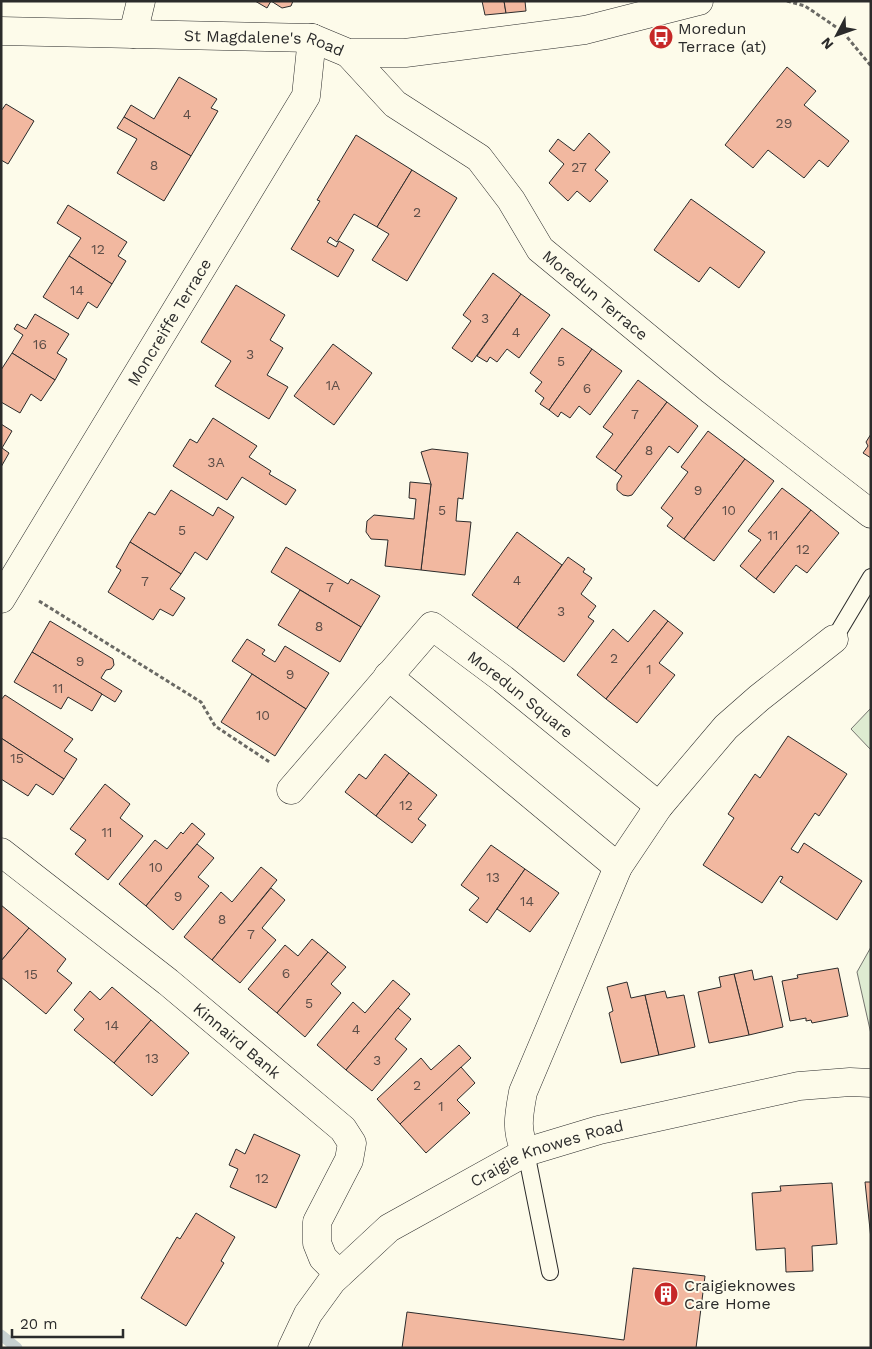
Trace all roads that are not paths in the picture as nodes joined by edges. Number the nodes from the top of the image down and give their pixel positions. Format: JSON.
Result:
{"nodes":[{"id":1,"x":141,"y":1,"type":"edge"},
{"id":2,"x":699,"y":1,"type":"edge"},
{"id":3,"x":1,"y":31,"type":"edge"},
{"id":4,"x":133,"y":34,"type":"junction"},
{"id":5,"x":312,"y":38,"type":"junction"},
{"id":6,"x":348,"y":53,"type":"junction"},
{"id":7,"x":871,"y":514,"type":"edge"},
{"id":8,"x":871,"y":577,"type":"edge"},
{"id":9,"x":6,"y":591,"type":"edge"},
{"id":10,"x":834,"y":639,"type":"joint"},
{"id":11,"x":388,"y":676,"type":"junction"},
{"id":12,"x":294,"y":786,"type":"road end"},
{"id":13,"x":660,"y":806,"type":"junction"},
{"id":14,"x":1,"y":852,"type":"edge"},
{"id":15,"x":618,"y":867,"type":"junction"},
{"id":16,"x":871,"y":1083,"type":"edge"},
{"id":17,"x":526,"y":1152,"type":"junction"},
{"id":18,"x":550,"y":1272,"type":"dead end"},
{"id":19,"x":339,"y":1274,"type":"junction"},
{"id":20,"x":292,"y":1348,"type":"edge"}],
"edges":[{"from":1,"to":4,"type":"street"},
{"from":2,"to":6,"type":"street","name":"St Magdalene's Road"},
{"from":3,"to":4,"type":"street","name":"St Magdalene's Road"},
{"from":4,"to":5,"type":"street","name":"St Magdalene's Road"},
{"from":5,"to":6,"type":"street","name":"St Magdalene's Road"},
{"from":5,"to":9,"type":"street","name":"Moncreiffe Terrace"},
{"from":6,"to":7,"type":"street","name":"Moredun Terrace"},
{"from":8,"to":10,"type":"lane"},
{"from":10,"to":13,"type":"street"},
{"from":11,"to":12,"type":"street","name":"Moredun Square"},
{"from":11,"to":13,"type":"street","name":"Moredun Square"},
{"from":11,"to":15,"type":"street"},
{"from":13,"to":15,"type":"street"},
{"from":14,"to":19,"type":"street","name":"Kinnaird Bank"},
{"from":15,"to":17,"type":"street"},
{"from":16,"to":17,"type":"street","name":"Craigie Knowes Road"},
{"from":17,"to":18,"type":"lane"},
{"from":17,"to":19,"type":"street","name":"Craigie Knowes Road"},
{"from":19,"to":20,"type":"street","name":"Craigie Knowes Road"}]}
